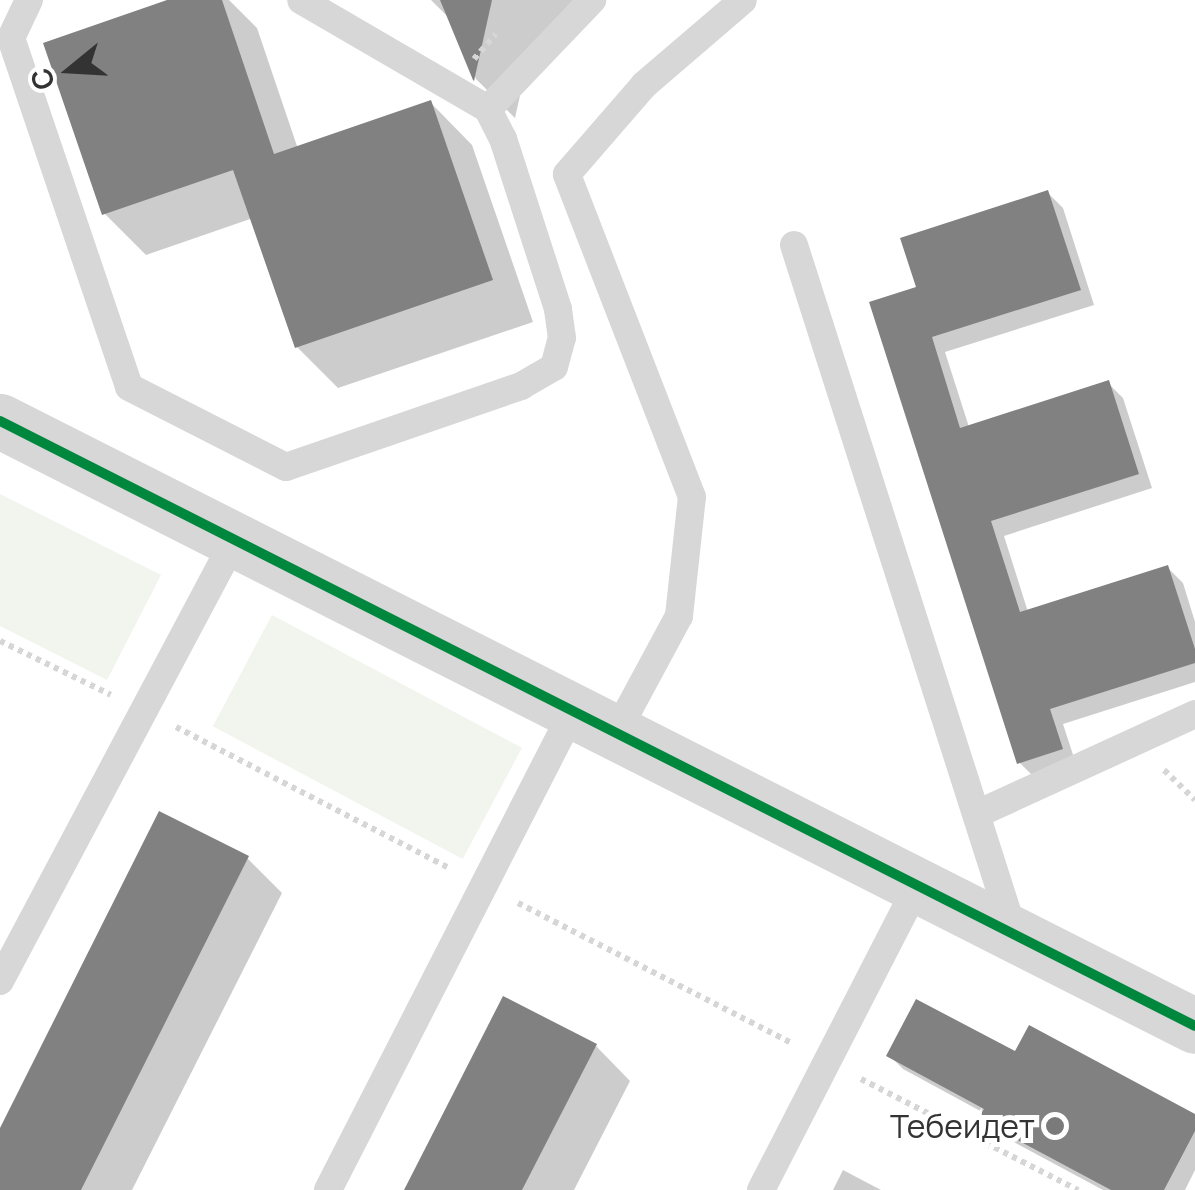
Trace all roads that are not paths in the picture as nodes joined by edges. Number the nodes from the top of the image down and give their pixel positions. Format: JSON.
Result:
{"nodes":[{"id":1,"x":29,"y":0,"type":"edge"},
{"id":2,"x":301,"y":0,"type":"edge"},
{"id":3,"x":592,"y":0,"type":"edge"},
{"id":4,"x":743,"y":0,"type":"edge"},
{"id":5,"x":488,"y":108,"type":"junction"},
{"id":6,"x":794,"y":245,"type":"dead end"},
{"id":7,"x":0,"y":421,"type":"edge"},
{"id":8,"x":234,"y":540,"type":"junction"},
{"id":9,"x":1195,"y":714,"type":"edge"},
{"id":10,"x":594,"y":722,"type":"junction"},
{"id":11,"x":976,"y":814,"type":"junction"},
{"id":12,"x":918,"y":886,"type":"junction"},
{"id":13,"x":1015,"y":934,"type":"junction"},
{"id":14,"x":0,"y":981,"type":"edge"},
{"id":15,"x":1195,"y":1026,"type":"edge"},
{"id":16,"x":328,"y":1190,"type":"edge"},
{"id":17,"x":761,"y":1190,"type":"edge"}],
"edges":[{"from":1,"to":5,"type":"lane"},
{"from":2,"to":5,"type":"lane"},
{"from":3,"to":5,"type":"lane"},
{"from":4,"to":10,"type":"lane"},
{"from":6,"to":11,"type":"lane"},
{"from":7,"to":8,"type":"street"},
{"from":8,"to":10,"type":"street"},
{"from":8,"to":14,"type":"lane"},
{"from":9,"to":11,"type":"lane"},
{"from":10,"to":12,"type":"street"},
{"from":10,"to":16,"type":"lane"},
{"from":11,"to":13,"type":"lane"},
{"from":12,"to":13,"type":"street"},
{"from":12,"to":17,"type":"lane"},
{"from":13,"to":15,"type":"street"}]}
